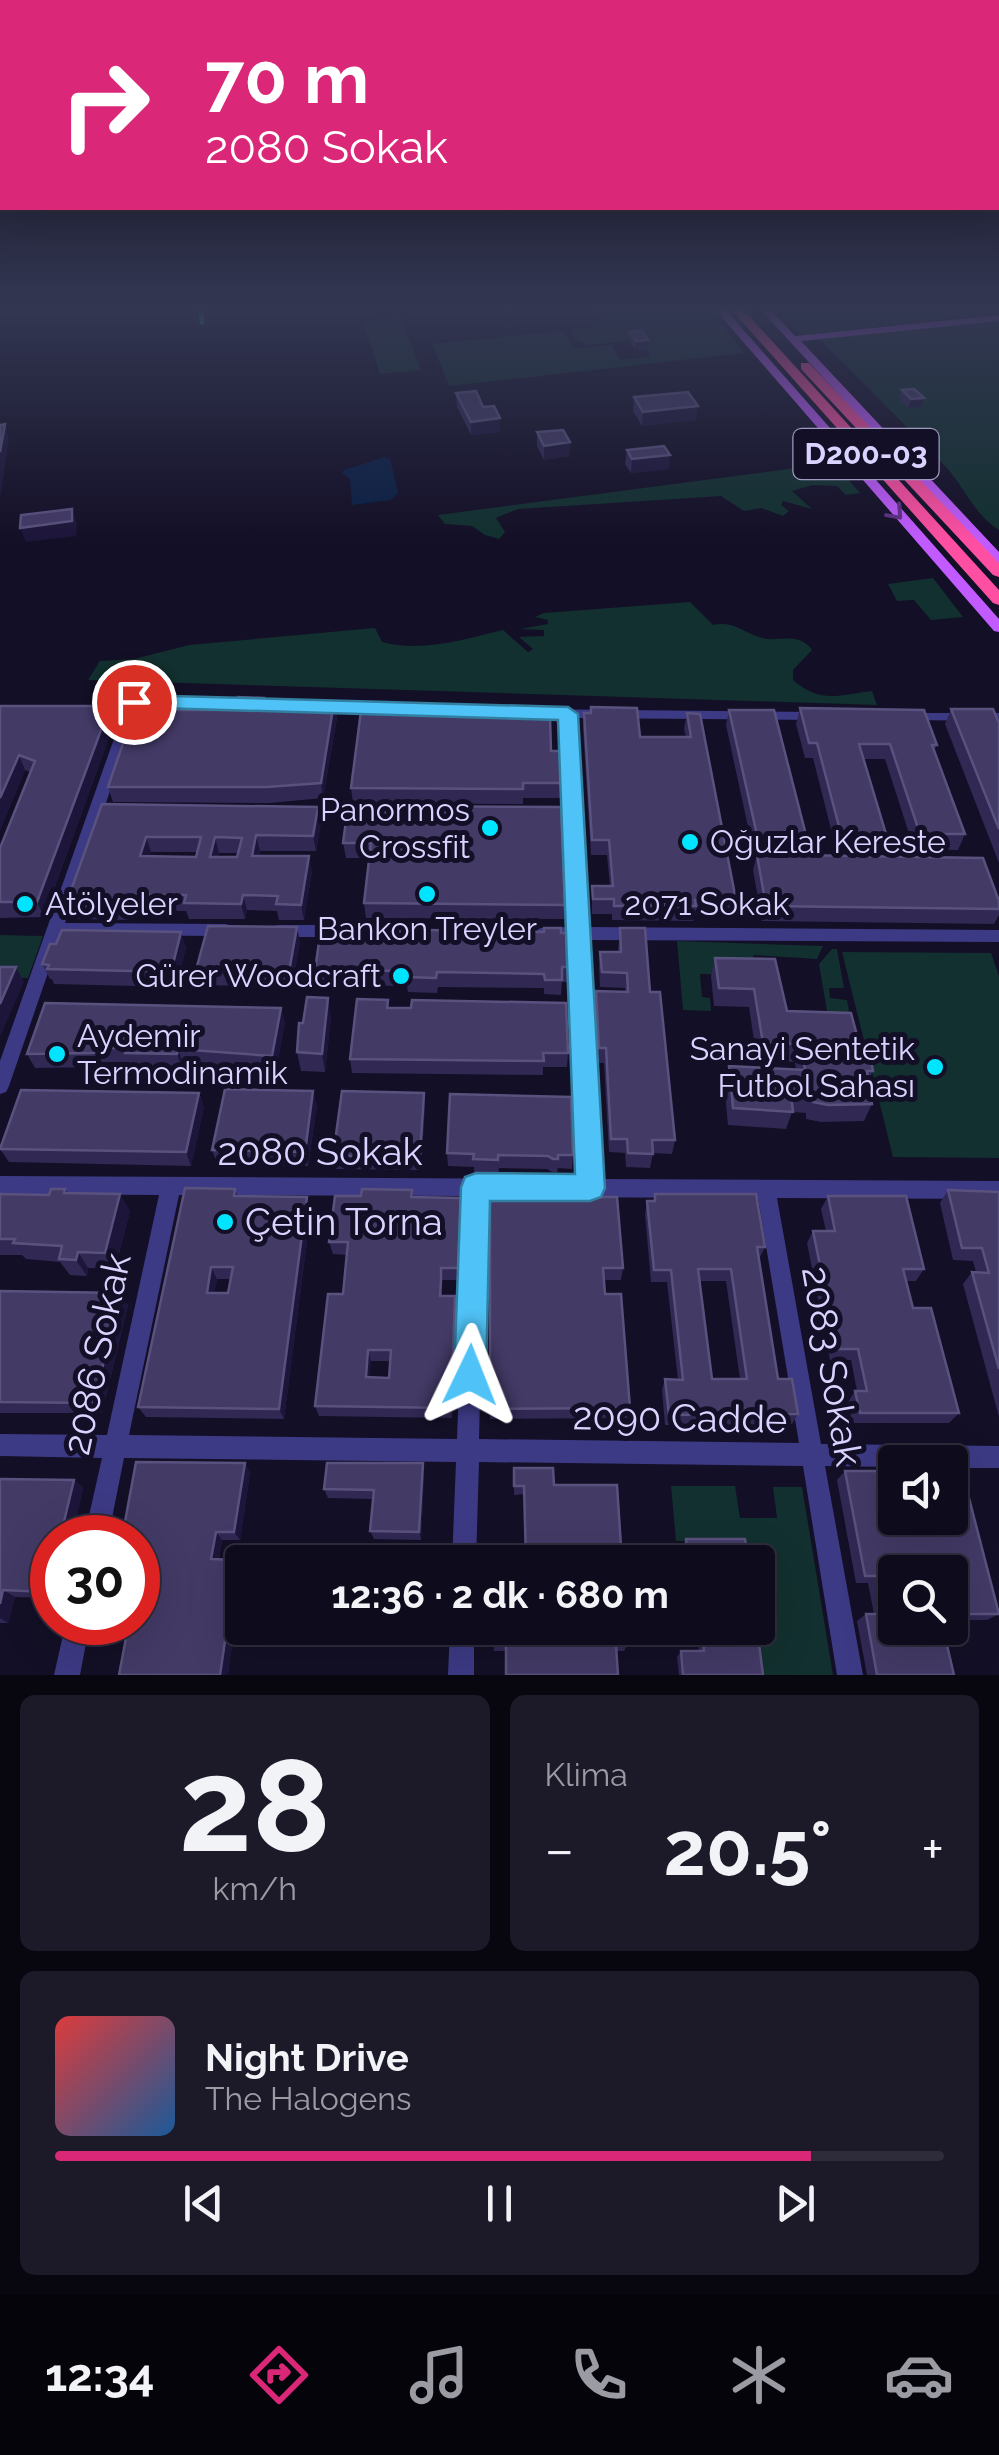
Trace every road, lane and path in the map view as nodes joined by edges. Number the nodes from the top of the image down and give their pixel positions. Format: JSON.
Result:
{"nodes":[{"id":1,"x":787,"y":385,"type":"edge"},
{"id":2,"x":806,"y":385,"type":"edge"},
{"id":3,"x":824,"y":385,"type":"edge"},
{"id":4,"x":835,"y":385,"type":"edge"},
{"id":5,"x":999,"y":560,"type":"edge"},
{"id":6,"x":999,"y":572,"type":"edge"},
{"id":7,"x":999,"y":600,"type":"edge"},
{"id":8,"x":999,"y":628,"type":"edge"},
{"id":9,"x":390,"y":709,"type":"edge"},
{"id":10,"x":509,"y":712,"type":"edge"},
{"id":11,"x":568,"y":714,"type":"junction"},
{"id":12,"x":836,"y":716,"type":"edge"},
{"id":13,"x":890,"y":716,"type":"edge"},
{"id":14,"x":995,"y":717,"type":"edge"},
{"id":15,"x":999,"y":733,"type":"edge"},
{"id":16,"x":97,"y":811,"type":"junction"},
{"id":17,"x":116,"y":811,"type":"edge"},
{"id":18,"x":293,"y":812,"type":"edge"},
{"id":19,"x":388,"y":812,"type":"edge"},
{"id":20,"x":518,"y":813,"type":"edge"},
{"id":21,"x":574,"y":814,"type":"junction"},
{"id":22,"x":55,"y":929,"type":"junction"},
{"id":23,"x":240,"y":930,"type":"edge"},
{"id":24,"x":258,"y":930,"type":"edge"},
{"id":25,"x":351,"y":931,"type":"edge"},
{"id":26,"x":522,"y":933,"type":"edge"},
{"id":27,"x":579,"y":933,"type":"junction"},
{"id":28,"x":999,"y":936,"type":"edge"},
{"id":29,"x":0,"y":1086,"type":"edge"},
{"id":30,"x":0,"y":1186,"type":"edge"},
{"id":31,"x":171,"y":1186,"type":"junction"},
{"id":32,"x":476,"y":1187,"type":"junction"},
{"id":33,"x":590,"y":1188,"type":"junction"},
{"id":34,"x":766,"y":1188,"type":"junction"},
{"id":35,"x":999,"y":1190,"type":"edge"},
{"id":36,"x":0,"y":1445,"type":"edge"},
{"id":37,"x":116,"y":1446,"type":"junction"},
{"id":38,"x":468,"y":1450,"type":"junction"},
{"id":39,"x":812,"y":1455,"type":"junction"},
{"id":40,"x":999,"y":1457,"type":"edge"},
{"id":41,"x":101,"y":1515,"type":"edge"},
{"id":42,"x":465,"y":1545,"type":"edge"},
{"id":43,"x":73,"y":1645,"type":"edge"},
{"id":44,"x":462,"y":1645,"type":"edge"},
{"id":45,"x":67,"y":1675,"type":"edge"},
{"id":46,"x":461,"y":1675,"type":"edge"},
{"id":47,"x":850,"y":1675,"type":"edge"}],
"edges":[{"from":1,"to":8,"type":"main road","one_way":true},
{"from":2,"to":7,"type":"highway","number":"D200-03"},
{"from":3,"to":6,"type":"highway","number":"D200-03"},
{"from":4,"to":5,"type":"main road"},
{"from":9,"to":16,"type":"street"},
{"from":10,"to":11,"type":"street"},
{"from":11,"to":12,"type":"street"},
{"from":11,"to":21,"type":"street"},
{"from":13,"to":14,"type":"street"},
{"from":14,"to":15,"type":"street"},
{"from":16,"to":17,"type":"street"},
{"from":16,"to":22,"type":"street"},
{"from":18,"to":19,"type":"street"},
{"from":20,"to":21,"type":"street"},
{"from":21,"to":27,"type":"street"},
{"from":22,"to":23,"type":"street"},
{"from":22,"to":29,"type":"street"},
{"from":24,"to":25,"type":"street"},
{"from":26,"to":27,"type":"street","name":"2071 Sokak"},
{"from":27,"to":28,"type":"street","name":"2071 Sokak"},
{"from":27,"to":33,"type":"street"},
{"from":30,"to":31,"type":"street","name":"2080 Sokak"},
{"from":31,"to":32,"type":"street","name":"2080 Sokak"},
{"from":31,"to":37,"type":"street","name":"2086 Sokak"},
{"from":32,"to":33,"type":"street","name":"2080 Sokak"},
{"from":32,"to":38,"type":"street"},
{"from":33,"to":34,"type":"street","name":"2080 Sokak"},
{"from":34,"to":35,"type":"street","name":"2080 Sokak"},
{"from":34,"to":39,"type":"street","name":"2083 Sokak"},
{"from":36,"to":37,"type":"street","name":"2090 Cadde"},
{"from":37,"to":38,"type":"street","name":"2090 Cadde"},
{"from":37,"to":41,"type":"street","name":"2086 Sokak"},
{"from":38,"to":39,"type":"street","name":"2090 Cadde"},
{"from":38,"to":42,"type":"street"},
{"from":39,"to":40,"type":"street","name":"2090 Cadde"},
{"from":39,"to":47,"type":"street","name":"2083 Sokak"},
{"from":43,"to":45,"type":"street"},
{"from":44,"to":46,"type":"street"}]}
